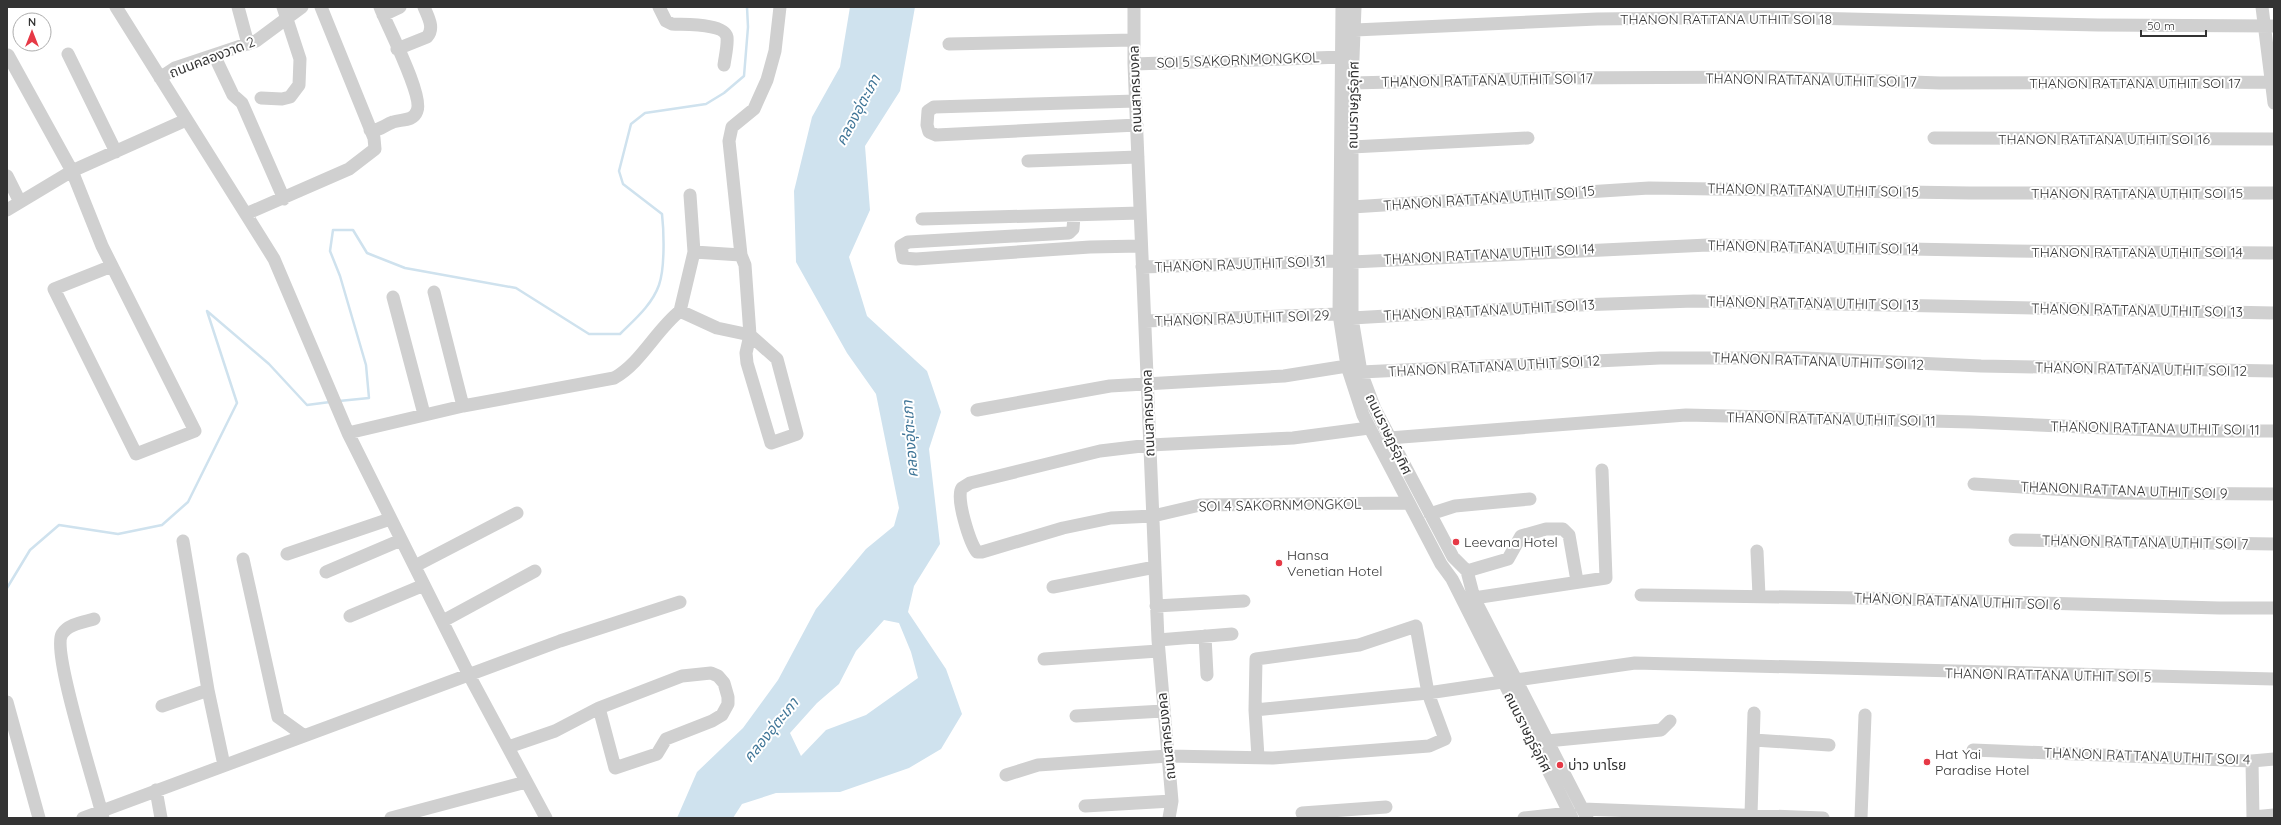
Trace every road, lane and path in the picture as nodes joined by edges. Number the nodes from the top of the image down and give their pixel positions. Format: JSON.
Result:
{"nodes":[{"id":1,"x":116,"y":7,"type":"edge"},
{"id":2,"x":238,"y":7,"type":"edge"},
{"id":3,"x":302,"y":7,"type":"edge"},
{"id":4,"x":321,"y":7,"type":"edge"},
{"id":5,"x":400,"y":7,"type":"edge"},
{"id":6,"x":424,"y":7,"type":"edge"},
{"id":7,"x":659,"y":7,"type":"edge"},
{"id":8,"x":780,"y":7,"type":"edge"},
{"id":9,"x":1134,"y":7,"type":"edge"},
{"id":10,"x":1342,"y":7,"type":"edge"},
{"id":11,"x":1355,"y":7,"type":"edge"},
{"id":12,"x":2262,"y":7,"type":"edge"},
{"id":13,"x":382,"y":11,"type":"edge"},
{"id":14,"x":285,"y":12,"type":"edge"},
{"id":15,"x":2270,"y":26,"type":"edge"},
{"id":16,"x":1355,"y":30,"type":"junction"},
{"id":17,"x":1133,"y":40,"type":"junction"},
{"id":18,"x":248,"y":44,"type":"junction"},
{"id":19,"x":949,"y":44,"type":"dead end"},
{"id":20,"x":397,"y":49,"type":"junction"},
{"id":21,"x":68,"y":54,"type":"dead end"},
{"id":22,"x":8,"y":55,"type":"dead end"},
{"id":23,"x":214,"y":55,"type":"junction"},
{"id":24,"x":1343,"y":57,"type":"junction"},
{"id":25,"x":1134,"y":64,"type":"junction"},
{"id":26,"x":724,"y":65,"type":"dead end"},
{"id":27,"x":160,"y":78,"type":"junction"},
{"id":28,"x":2272,"y":82,"type":"edge"},
{"id":29,"x":1352,"y":83,"type":"junction"},
{"id":30,"x":261,"y":98,"type":"dead end"},
{"id":31,"x":1136,"y":101,"type":"junction"},
{"id":32,"x":2274,"y":103,"type":"edge"},
{"id":33,"x":186,"y":120,"type":"junction"},
{"id":34,"x":1347,"y":122,"type":"junction"},
{"id":35,"x":1137,"y":125,"type":"junction"},
{"id":36,"x":370,"y":130,"type":"junction"},
{"id":37,"x":1528,"y":138,"type":"dead end"},
{"id":38,"x":1934,"y":138,"type":"dead end"},
{"id":39,"x":2274,"y":138,"type":"edge"},
{"id":40,"x":1352,"y":147,"type":"junction"},
{"id":41,"x":116,"y":152,"type":"junction"},
{"id":42,"x":1138,"y":157,"type":"junction"},
{"id":43,"x":1028,"y":161,"type":"dead end"},
{"id":44,"x":72,"y":171,"type":"junction"},
{"id":45,"x":7,"y":176,"type":"edge"},
{"id":46,"x":2274,"y":194,"type":"edge"},
{"id":47,"x":690,"y":195,"type":"dead end"},
{"id":48,"x":284,"y":199,"type":"junction"},
{"id":49,"x":20,"y":202,"type":"junction"},
{"id":50,"x":1352,"y":207,"type":"junction"},
{"id":51,"x":7,"y":210,"type":"edge"},
{"id":52,"x":1140,"y":213,"type":"junction"},
{"id":53,"x":246,"y":214,"type":"junction"},
{"id":54,"x":1074,"y":216,"type":"junction"},
{"id":55,"x":922,"y":219,"type":"dead end"},
{"id":56,"x":1141,"y":246,"type":"junction"},
{"id":57,"x":694,"y":252,"type":"junction"},
{"id":58,"x":2274,"y":253,"type":"edge"},
{"id":59,"x":741,"y":255,"type":"junction"},
{"id":60,"x":1345,"y":261,"type":"junction"},
{"id":61,"x":112,"y":266,"type":"junction"},
{"id":62,"x":1142,"y":267,"type":"junction"},
{"id":63,"x":434,"y":292,"type":"dead end"},
{"id":64,"x":393,"y":297,"type":"dead end"},
{"id":65,"x":680,"y":311,"type":"junction"},
{"id":66,"x":2274,"y":313,"type":"edge"},
{"id":67,"x":1339,"y":314,"type":"junction"},
{"id":68,"x":1352,"y":318,"type":"junction"},
{"id":69,"x":1145,"y":321,"type":"junction"},
{"id":70,"x":750,"y":335,"type":"junction"},
{"id":71,"x":1347,"y":366,"type":"junction"},
{"id":72,"x":1361,"y":372,"type":"junction"},
{"id":73,"x":2274,"y":372,"type":"edge"},
{"id":74,"x":1147,"y":382,"type":"junction"},
{"id":75,"x":463,"y":406,"type":"junction"},
{"id":76,"x":977,"y":410,"type":"dead end"},
{"id":77,"x":424,"y":414,"type":"junction"},
{"id":78,"x":1369,"y":428,"type":"junction"},
{"id":79,"x":2274,"y":431,"type":"edge"},
{"id":80,"x":348,"y":433,"type":"junction"},
{"id":81,"x":1389,"y":438,"type":"junction"},
{"id":82,"x":1150,"y":445,"type":"junction"},
{"id":83,"x":1602,"y":470,"type":"dead end"},
{"id":84,"x":1974,"y":484,"type":"dead end"},
{"id":85,"x":2274,"y":494,"type":"edge"},
{"id":86,"x":1530,"y":498,"type":"dead end"},
{"id":87,"x":1408,"y":502,"type":"junction"},
{"id":88,"x":517,"y":513,"type":"dead end"},
{"id":89,"x":1430,"y":514,"type":"junction"},
{"id":90,"x":1153,"y":516,"type":"junction"},
{"id":91,"x":390,"y":519,"type":"junction"},
{"id":92,"x":401,"y":540,"type":"junction"},
{"id":93,"x":2015,"y":540,"type":"dead end"},
{"id":94,"x":183,"y":541,"type":"dead end"},
{"id":95,"x":2274,"y":544,"type":"edge"},
{"id":96,"x":1757,"y":552,"type":"dead end"},
{"id":97,"x":287,"y":554,"type":"dead end"},
{"id":98,"x":243,"y":559,"type":"dead end"},
{"id":99,"x":1447,"y":560,"type":"junction"},
{"id":100,"x":415,"y":566,"type":"junction"},
{"id":101,"x":1155,"y":567,"type":"junction"},
{"id":102,"x":1467,"y":570,"type":"junction"},
{"id":103,"x":535,"y":571,"type":"dead end"},
{"id":104,"x":326,"y":572,"type":"dead end"},
{"id":105,"x":1577,"y":581,"type":"junction"},
{"id":106,"x":424,"y":585,"type":"junction"},
{"id":107,"x":1053,"y":587,"type":"dead end"},
{"id":108,"x":1641,"y":596,"type":"dead end"},
{"id":109,"x":1759,"y":596,"type":"junction"},
{"id":110,"x":1474,"y":598,"type":"junction"},
{"id":111,"x":1244,"y":601,"type":"dead end"},
{"id":112,"x":680,"y":602,"type":"dead end"},
{"id":113,"x":1156,"y":606,"type":"junction"},
{"id":114,"x":2274,"y":608,"type":"edge"},
{"id":115,"x":350,"y":616,"type":"dead end"},
{"id":116,"x":94,"y":619,"type":"dead end"},
{"id":117,"x":442,"y":621,"type":"junction"},
{"id":118,"x":1232,"y":634,"type":"dead end"},
{"id":119,"x":1205,"y":636,"type":"junction"},
{"id":120,"x":1158,"y":645,"type":"junction"},
{"id":121,"x":1044,"y":659,"type":"dead end"},
{"id":122,"x":469,"y":675,"type":"junction"},
{"id":123,"x":1207,"y":675,"type":"dead end"},
{"id":124,"x":2274,"y":679,"type":"edge"},
{"id":125,"x":1516,"y":680,"type":"junction"},
{"id":126,"x":1502,"y":682,"type":"junction"},
{"id":127,"x":208,"y":690,"type":"junction"},
{"id":128,"x":1428,"y":694,"type":"junction"},
{"id":129,"x":7,"y":702,"type":"edge"},
{"id":130,"x":162,"y":706,"type":"dead end"},
{"id":131,"x":599,"y":708,"type":"junction"},
{"id":132,"x":1255,"y":710,"type":"junction"},
{"id":133,"x":1163,"y":711,"type":"junction"},
{"id":134,"x":1754,"y":713,"type":"dead end"},
{"id":135,"x":1865,"y":715,"type":"dead end"},
{"id":136,"x":1076,"y":716,"type":"dead end"},
{"id":137,"x":1670,"y":721,"type":"dead end"},
{"id":138,"x":303,"y":736,"type":"junction"},
{"id":139,"x":1754,"y":740,"type":"junction"},
{"id":140,"x":1547,"y":741,"type":"junction"},
{"id":141,"x":1829,"y":745,"type":"dead end"},
{"id":142,"x":508,"y":747,"type":"junction"},
{"id":143,"x":1973,"y":750,"type":"dead end"},
{"id":144,"x":1168,"y":756,"type":"junction"},
{"id":145,"x":1258,"y":757,"type":"junction"},
{"id":146,"x":2274,"y":759,"type":"edge"},
{"id":147,"x":2252,"y":761,"type":"junction"},
{"id":148,"x":224,"y":765,"type":"junction"},
{"id":149,"x":1006,"y":775,"type":"dead end"},
{"id":150,"x":526,"y":782,"type":"junction"},
{"id":151,"x":156,"y":790,"type":"junction"},
{"id":152,"x":1172,"y":801,"type":"junction"},
{"id":153,"x":1085,"y":806,"type":"dead end"},
{"id":154,"x":1386,"y":807,"type":"dead end"},
{"id":155,"x":1302,"y":812,"type":"dead end"},
{"id":156,"x":1356,"y":814,"type":"edge"},
{"id":157,"x":1585,"y":814,"type":"edge"},
{"id":158,"x":102,"y":815,"type":"edge"},
{"id":159,"x":1751,"y":815,"type":"junction"},
{"id":160,"x":2274,"y":815,"type":"edge"},
{"id":161,"x":1571,"y":816,"type":"edge"},
{"id":162,"x":2253,"y":817,"type":"edge"},
{"id":163,"x":39,"y":818,"type":"edge"},
{"id":164,"x":83,"y":818,"type":"edge"},
{"id":165,"x":161,"y":818,"type":"edge"},
{"id":166,"x":391,"y":818,"type":"edge"},
{"id":167,"x":546,"y":818,"type":"edge"},
{"id":168,"x":1168,"y":818,"type":"edge"},
{"id":169,"x":1524,"y":818,"type":"edge"},
{"id":170,"x":1823,"y":818,"type":"edge"},
{"id":171,"x":1861,"y":818,"type":"edge"}],
"edges":[{"from":1,"to":27,"type":"street"},
{"from":2,"to":18,"type":"street"},
{"from":3,"to":14,"type":"street","name":"ถนนคลองวาด 2"},
{"from":4,"to":36,"type":"street"},
{"from":5,"to":13,"type":"street"},
{"from":6,"to":20,"type":"street"},
{"from":7,"to":26,"type":"street"},
{"from":8,"to":59,"type":"street"},
{"from":9,"to":17,"type":"street","name":"ถนนสาครมงคล"},
{"from":10,"to":24,"type":"street","name":"ถนนราษฏร์อุทิศ"},
{"from":11,"to":16,"type":"street","name":"ถนนราษฏร์อุทิศ"},
{"from":12,"to":15,"type":"street"},
{"from":13,"to":20,"type":"street"},
{"from":14,"to":18,"type":"street","name":"ถนนคลองวาด 2"},
{"from":14,"to":30,"type":"street"},
{"from":15,"to":16,"type":"street","name":"THANON RATTANA UTHIT SOI 18"},
{"from":15,"to":28,"type":"street"},
{"from":16,"to":29,"type":"street","name":"ถนนราษฏร์อุทิศ"},
{"from":17,"to":19,"type":"street"},
{"from":17,"to":25,"type":"street","name":"ถนนสาครมงคล"},
{"from":18,"to":23,"type":"street","name":"ถนนคลองวาด 2"},
{"from":20,"to":36,"type":"street"},
{"from":21,"to":41,"type":"street"},
{"from":22,"to":44,"type":"street"},
{"from":23,"to":27,"type":"street","name":"ถนนคลองวาด 2"},
{"from":23,"to":48,"type":"street"},
{"from":24,"to":25,"type":"street","name":"SOI 5 SAKORNMONGKOL"},
{"from":24,"to":34,"type":"street","name":"ถนนราษฏร์อุทิศ"},
{"from":25,"to":31,"type":"street","name":"ถนนสาครมงคล"},
{"from":27,"to":33,"type":"street"},
{"from":28,"to":29,"type":"street","name":"THANON RATTANA UTHIT SOI 17"},
{"from":28,"to":32,"type":"street"},
{"from":29,"to":34,"type":"street","name":"ถนนราษฏร์อุทิศ"},
{"from":31,"to":35,"type":"street","name":"ถนนสาครมงคล"},
{"from":31,"to":35,"type":"street"},
{"from":33,"to":41,"type":"street"},
{"from":33,"to":53,"type":"street"},
{"from":34,"to":40,"type":"street","name":"ถนนราษฏร์อุทิศ"},
{"from":34,"to":60,"type":"street","name":"ถนนราษฏร์อุทิศ"},
{"from":35,"to":42,"type":"street","name":"ถนนสาครมงคล"},
{"from":36,"to":48,"type":"street"},
{"from":37,"to":40,"type":"street"},
{"from":38,"to":39,"type":"street","name":"THANON RATTANA UTHIT SOI 16"},
{"from":40,"to":50,"type":"street","name":"ถนนราษฏร์อุทิศ"},
{"from":41,"to":44,"type":"street"},
{"from":42,"to":43,"type":"street"},
{"from":42,"to":52,"type":"street","name":"ถนนสาครมงคล"},
{"from":44,"to":49,"type":"street"},
{"from":44,"to":61,"type":"street"},
{"from":45,"to":49,"type":"street"},
{"from":46,"to":50,"type":"street","name":"THANON RATTANA UTHIT SOI 15"},
{"from":47,"to":57,"type":"street"},
{"from":48,"to":53,"type":"street"},
{"from":49,"to":51,"type":"street"},
{"from":50,"to":60,"type":"street","name":"ถนนราษฏร์อุทิศ"},
{"from":52,"to":54,"type":"street"},
{"from":52,"to":56,"type":"street","name":"ถนนสาครมงคล"},
{"from":53,"to":80,"type":"street"},
{"from":54,"to":55,"type":"street"},
{"from":54,"to":56,"type":"street"},
{"from":56,"to":62,"type":"street","name":"ถนนสาครมงคล"},
{"from":57,"to":59,"type":"street"},
{"from":57,"to":65,"type":"street"},
{"from":58,"to":60,"type":"street","name":"THANON RATTANA UTHIT SOI 14"},
{"from":59,"to":70,"type":"street"},
{"from":60,"to":62,"type":"street","name":"THANON RAJUTHIT SOI 31"},
{"from":60,"to":67,"type":"street","name":"ถนนราษฏร์อุทิศ"},
{"from":60,"to":68,"type":"street","name":"ถนนราษฏร์อุทิศ"},
{"from":61,"to":61,"type":"street"},
{"from":62,"to":69,"type":"street","name":"ถนนสาครมงคล"},
{"from":63,"to":75,"type":"street"},
{"from":64,"to":77,"type":"street"},
{"from":65,"to":70,"type":"street"},
{"from":65,"to":75,"type":"street"},
{"from":66,"to":68,"type":"street","name":"THANON RATTANA UTHIT SOI 13"},
{"from":67,"to":69,"type":"street","name":"THANON RAJUTHIT SOI 29"},
{"from":67,"to":71,"type":"street","name":"ถนนราษฏร์อุทิศ"},
{"from":68,"to":72,"type":"street","name":"ถนนราษฏร์อุทิศ"},
{"from":69,"to":74,"type":"street","name":"ถนนสาครมงคล"},
{"from":70,"to":70,"type":"street"},
{"from":71,"to":74,"type":"street"},
{"from":71,"to":78,"type":"street","name":"ถนนราษฏร์อุทิศ"},
{"from":72,"to":73,"type":"street","name":"THANON RATTANA UTHIT SOI 12"},
{"from":72,"to":81,"type":"street","name":"ถนนราษฏร์อุทิศ"},
{"from":74,"to":76,"type":"street"},
{"from":74,"to":82,"type":"street","name":"ถนนสาครมงคล"},
{"from":75,"to":77,"type":"street"},
{"from":77,"to":80,"type":"street"},
{"from":78,"to":82,"type":"street"},
{"from":78,"to":87,"type":"street","name":"ถนนราษฏร์อุทิศ"},
{"from":79,"to":81,"type":"street","name":"THANON RATTANA UTHIT SOI 11"},
{"from":80,"to":91,"type":"street"},
{"from":81,"to":89,"type":"street","name":"ถนนราษฏร์อุทิศ"},
{"from":82,"to":90,"type":"street","name":"ถนนสาครมงคล"},
{"from":82,"to":90,"type":"street","name":"SOI 4 SAKORNMONGKOL"},
{"from":83,"to":105,"type":"street"},
{"from":84,"to":85,"type":"street","name":"THANON RATTANA UTHIT SOI 9"},
{"from":86,"to":89,"type":"street"},
{"from":87,"to":90,"type":"street","name":"SOI 4 SAKORNMONGKOL"},
{"from":87,"to":99,"type":"street","name":"ถนนราษฏร์อุทิศ"},
{"from":88,"to":100,"type":"street"},
{"from":89,"to":99,"type":"street","name":"ถนนราษฏร์อุทิศ"},
{"from":90,"to":101,"type":"street","name":"ถนนสาครมงคล"},
{"from":91,"to":92,"type":"street"},
{"from":91,"to":97,"type":"street"},
{"from":92,"to":100,"type":"street"},
{"from":92,"to":104,"type":"street"},
{"from":93,"to":95,"type":"street","name":"THANON RATTANA UTHIT SOI 7"},
{"from":94,"to":127,"type":"street"},
{"from":96,"to":109,"type":"street"},
{"from":98,"to":138,"type":"street"},
{"from":99,"to":102,"type":"street","name":"ถนนราษฏร์อุทิศ"},
{"from":99,"to":126,"type":"street","name":"ถนนราษฏร์อุทิศ"},
{"from":100,"to":106,"type":"street"},
{"from":101,"to":107,"type":"street"},
{"from":101,"to":113,"type":"street","name":"ถนนสาครมงคล"},
{"from":102,"to":105,"type":"street"},
{"from":102,"to":110,"type":"street","name":"ถนนราษฏร์อุทิศ"},
{"from":103,"to":117,"type":"street"},
{"from":105,"to":110,"type":"street"},
{"from":106,"to":115,"type":"street"},
{"from":106,"to":117,"type":"street"},
{"from":108,"to":109,"type":"street","name":"THANON RATTANA UTHIT SOI 6"},
{"from":109,"to":114,"type":"street","name":"THANON RATTANA UTHIT SOI 6"},
{"from":110,"to":125,"type":"street","name":"ถนนราษฏร์อุทิศ"},
{"from":111,"to":113,"type":"street"},
{"from":112,"to":122,"type":"street"},
{"from":113,"to":120,"type":"street","name":"ถนนสาครมงคล"},
{"from":116,"to":158,"type":"street"},
{"from":117,"to":122,"type":"street"},
{"from":118,"to":119,"type":"street"},
{"from":119,"to":120,"type":"street"},
{"from":119,"to":123,"type":"street"},
{"from":120,"to":121,"type":"street"},
{"from":120,"to":133,"type":"street","name":"ถนนสาครมงคล"},
{"from":122,"to":138,"type":"street"},
{"from":122,"to":142,"type":"street"},
{"from":124,"to":125,"type":"street","name":"THANON RATTANA UTHIT SOI 5"},
{"from":125,"to":140,"type":"street","name":"ถนนราษฏร์อุทิศ"},
{"from":126,"to":128,"type":"street"},
{"from":126,"to":161,"type":"street","name":"ถนนราษฏร์อุทิศ"},
{"from":127,"to":130,"type":"street"},
{"from":127,"to":148,"type":"street"},
{"from":128,"to":132,"type":"street"},
{"from":128,"to":132,"type":"street"},
{"from":128,"to":145,"type":"street"},
{"from":129,"to":163,"type":"street"},
{"from":131,"to":131,"type":"street"},
{"from":131,"to":142,"type":"street"},
{"from":132,"to":145,"type":"street"},
{"from":133,"to":136,"type":"street"},
{"from":133,"to":144,"type":"street","name":"ถนนสาครมงคล"},
{"from":134,"to":139,"type":"street"},
{"from":135,"to":171,"type":"street"},
{"from":137,"to":140,"type":"street"},
{"from":138,"to":148,"type":"street"},
{"from":139,"to":141,"type":"street"},
{"from":139,"to":159,"type":"street"},
{"from":140,"to":157,"type":"street","name":"ถนนราษฏร์อุทิศ"},
{"from":142,"to":150,"type":"street"},
{"from":143,"to":147,"type":"street","name":"THANON RATTANA UTHIT SOI 4"},
{"from":144,"to":145,"type":"street"},
{"from":144,"to":149,"type":"street"},
{"from":144,"to":152,"type":"street","name":"ถนนสาครมงคล"},
{"from":146,"to":147,"type":"street","name":"THANON RATTANA UTHIT SOI 4"},
{"from":147,"to":162,"type":"street"},
{"from":148,"to":151,"type":"street"},
{"from":150,"to":166,"type":"street"},
{"from":150,"to":167,"type":"street"},
{"from":151,"to":158,"type":"street"},
{"from":151,"to":165,"type":"street"},
{"from":152,"to":153,"type":"street"},
{"from":152,"to":168,"type":"street","name":"ถนนสาครมงคล"},
{"from":154,"to":156,"type":"street"},
{"from":155,"to":156,"type":"street"},
{"from":157,"to":159,"type":"street"},
{"from":158,"to":164,"type":"street"},
{"from":159,"to":170,"type":"street"},
{"from":160,"to":162,"type":"street"},
{"from":161,"to":169,"type":"street"}]}
